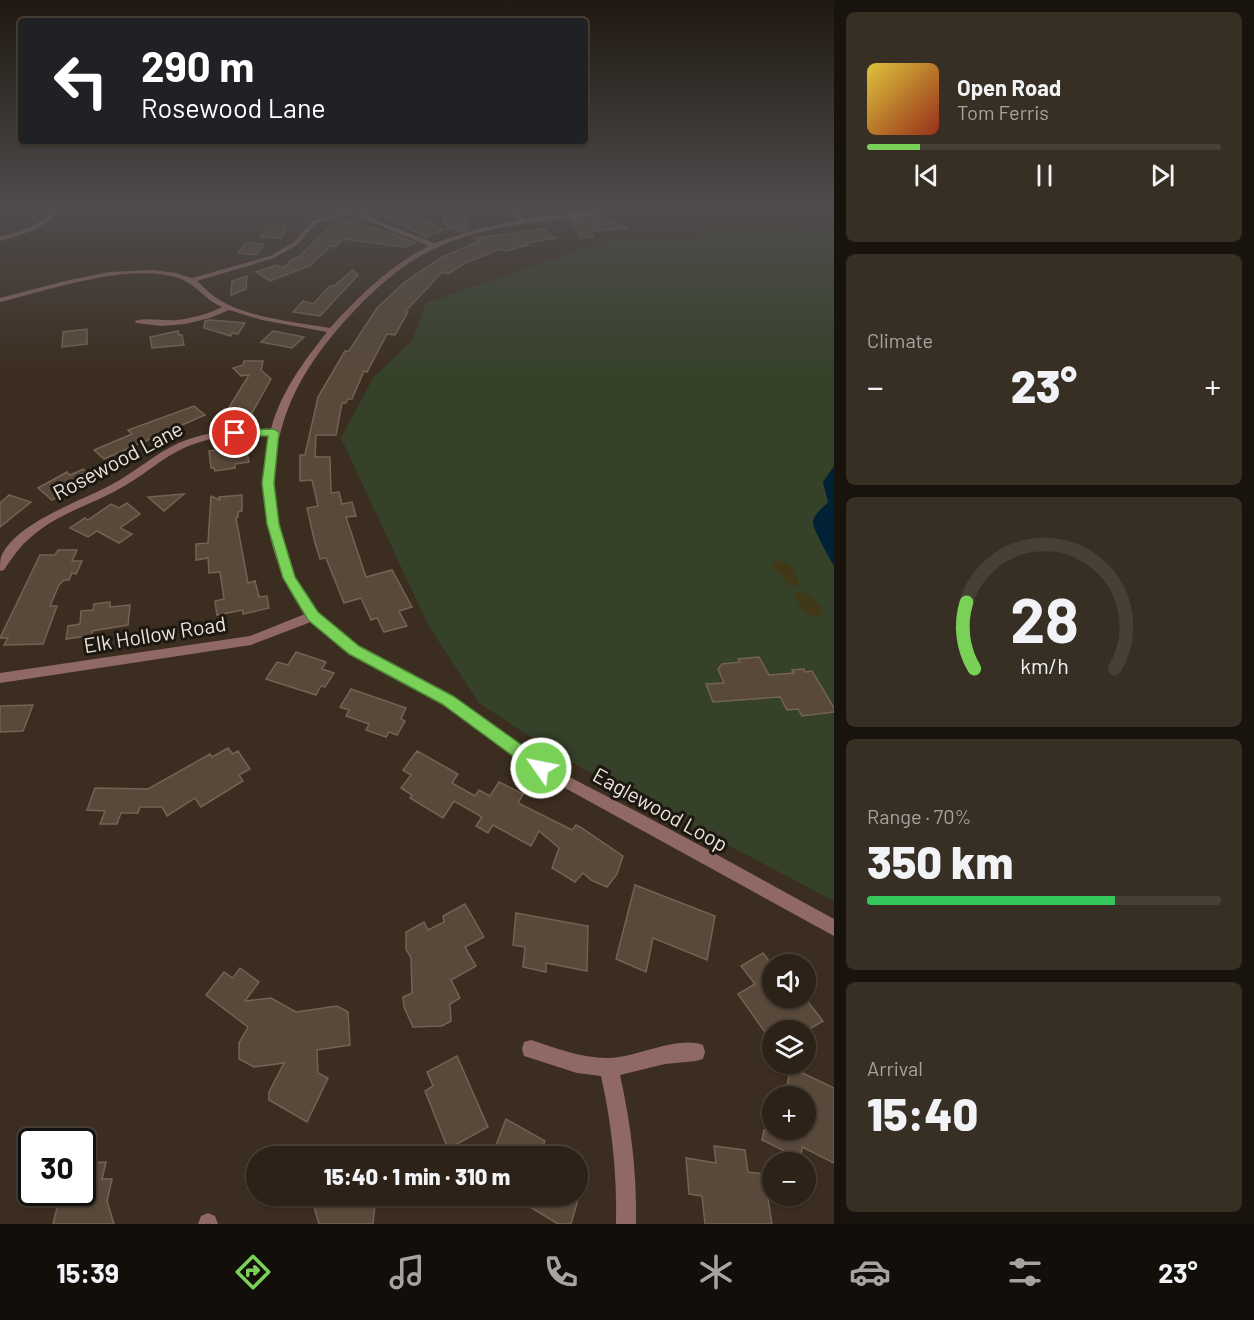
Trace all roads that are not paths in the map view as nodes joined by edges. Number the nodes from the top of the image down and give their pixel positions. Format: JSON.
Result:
{"nodes":[{"id":1,"x":251,"y":263,"type":"edge"},
{"id":2,"x":405,"y":263,"type":"edge"},
{"id":3,"x":193,"y":280,"type":"junction"},
{"id":4,"x":0,"y":300,"type":"edge"},
{"id":5,"x":229,"y":307,"type":"junction"},
{"id":6,"x":139,"y":321,"type":"dead end"},
{"id":7,"x":333,"y":330,"type":"junction"},
{"id":8,"x":274,"y":432,"type":"junction"},
{"id":9,"x":0,"y":567,"type":"edge"},
{"id":10,"x":313,"y":616,"type":"junction"},
{"id":11,"x":0,"y":678,"type":"edge"},
{"id":12,"x":834,"y":928,"type":"edge"},
{"id":13,"x":531,"y":1049,"type":"dead end"},
{"id":14,"x":696,"y":1052,"type":"dead end"},
{"id":15,"x":609,"y":1068,"type":"junction"},
{"id":16,"x":626,"y":1224,"type":"edge"}],
"edges":[{"from":1,"to":3,"type":"street"},
{"from":2,"to":7,"type":"street","name":"Eaglewood Loop"},
{"from":3,"to":4,"type":"street"},
{"from":3,"to":5,"type":"street"},
{"from":5,"to":6,"type":"street"},
{"from":5,"to":7,"type":"street"},
{"from":7,"to":8,"type":"street","name":"Eaglewood Loop"},
{"from":8,"to":9,"type":"street","name":"Rosewood Lane"},
{"from":8,"to":10,"type":"street","name":"Eaglewood Loop"},
{"from":10,"to":11,"type":"street","name":"Elk Hollow Road"},
{"from":10,"to":12,"type":"street","name":"Eaglewood Loop"},
{"from":13,"to":15,"type":"street"},
{"from":14,"to":15,"type":"street"},
{"from":15,"to":16,"type":"street"}]}
